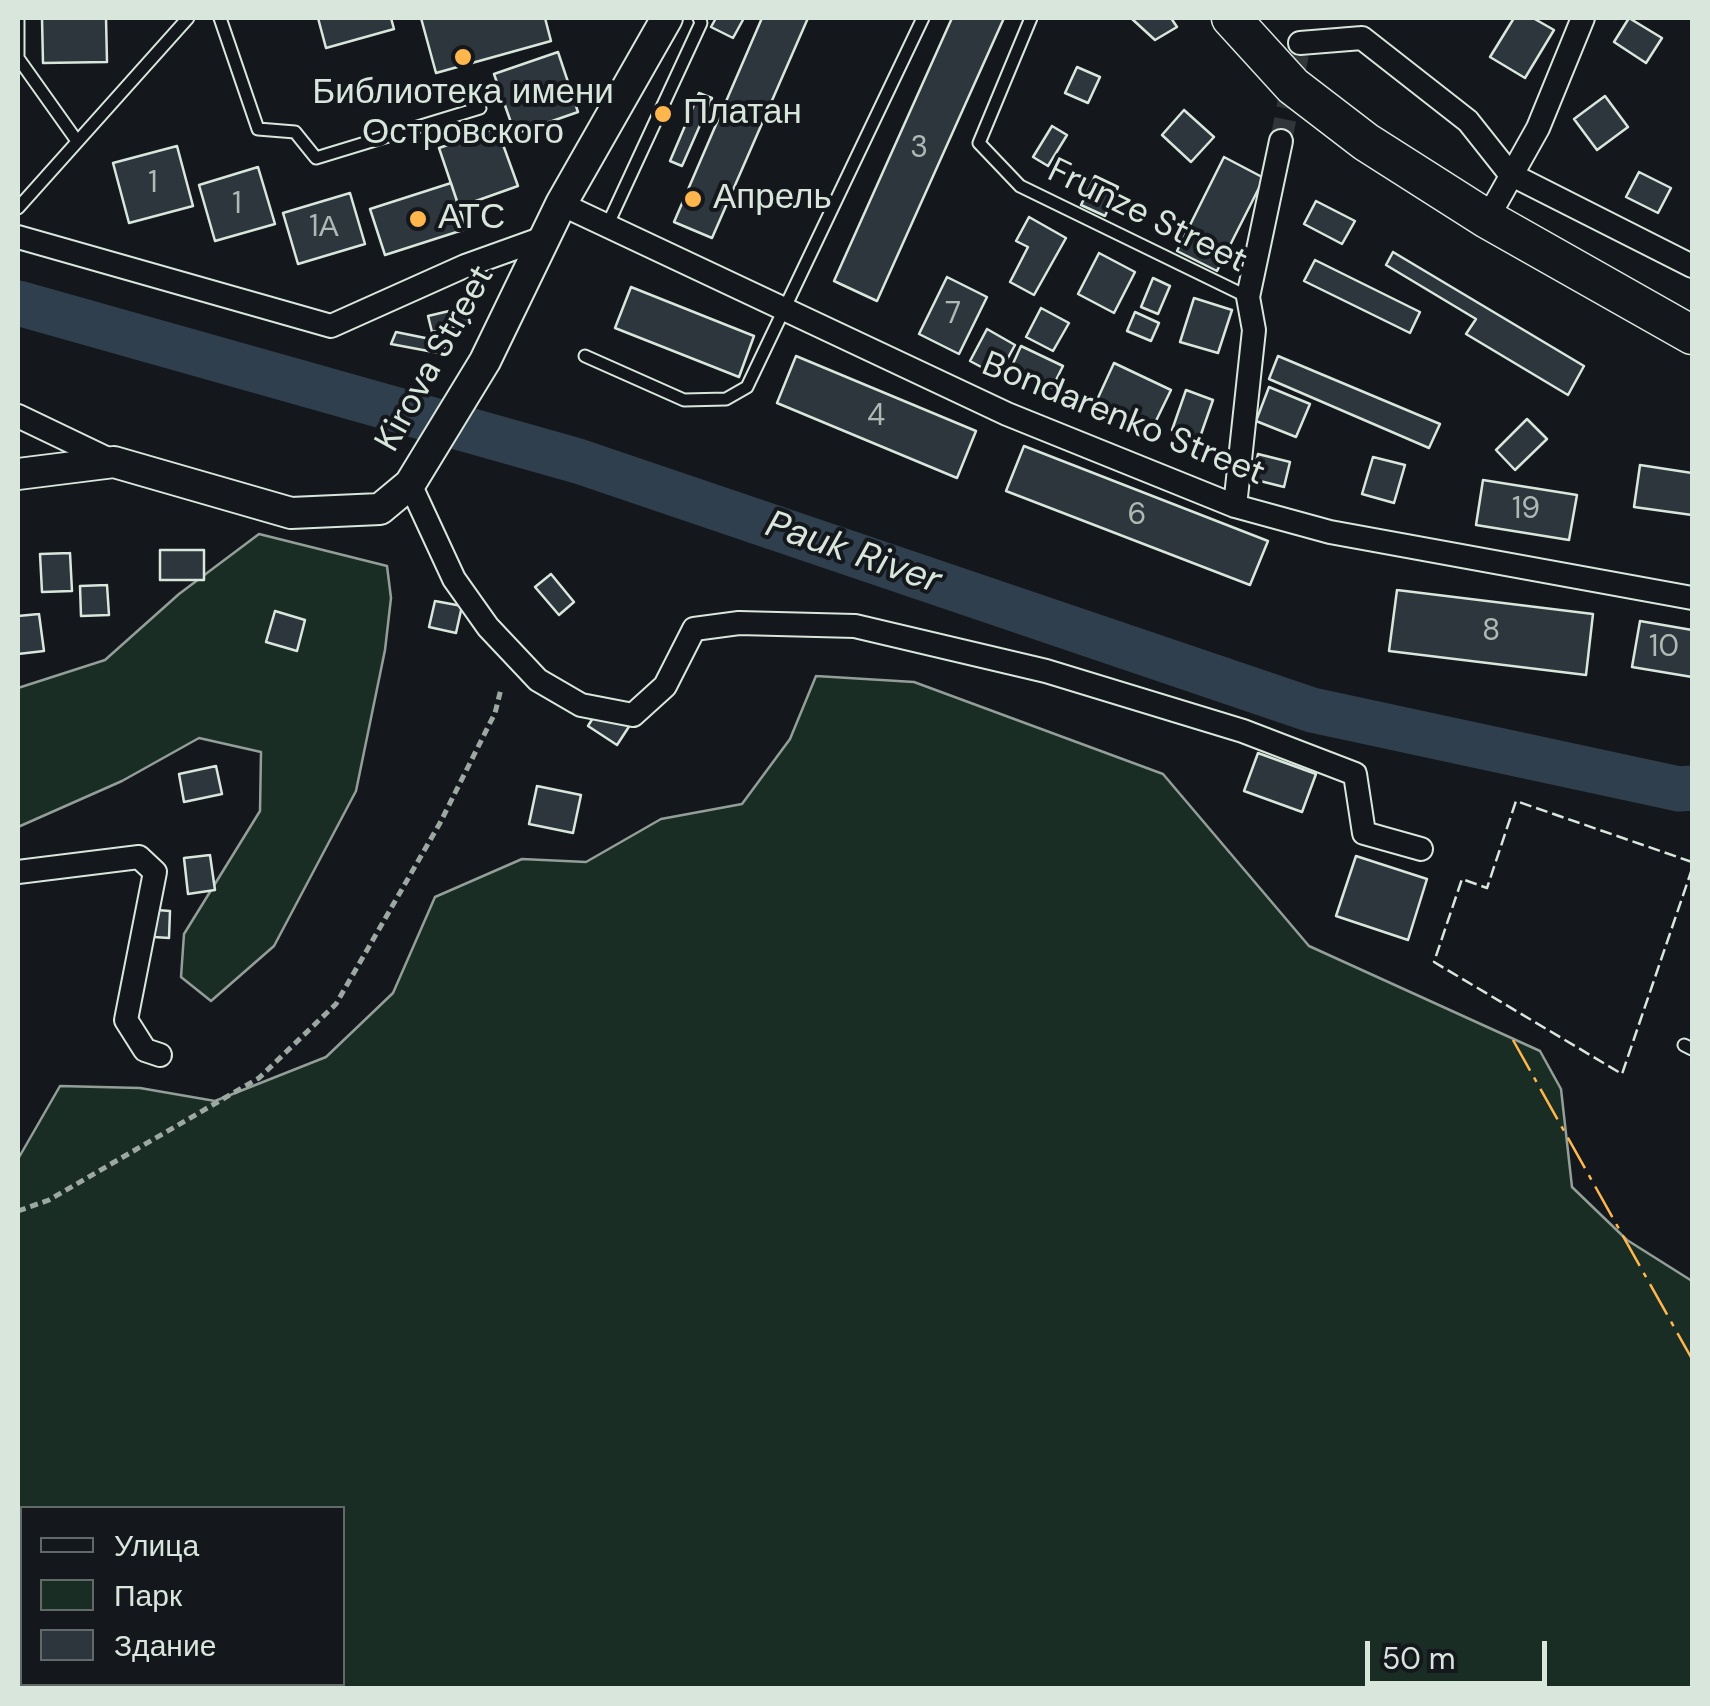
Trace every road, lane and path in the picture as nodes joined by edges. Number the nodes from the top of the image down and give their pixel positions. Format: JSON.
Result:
{"nodes":[{"id":1,"x":18,"y":18,"type":"edge"},
{"id":2,"x":188,"y":18,"type":"edge"},
{"id":3,"x":220,"y":18,"type":"edge"},
{"id":4,"x":667,"y":18,"type":"edge"},
{"id":5,"x":699,"y":18,"type":"edge"},
{"id":6,"x":923,"y":18,"type":"edge"},
{"id":7,"x":1031,"y":18,"type":"edge"},
{"id":8,"x":1231,"y":18,"type":"edge"},
{"id":9,"x":1376,"y":18,"type":"edge"},
{"id":10,"x":1583,"y":18,"type":"edge"},
{"id":11,"x":1362,"y":38,"type":"junction"},
{"id":12,"x":1300,"y":42,"type":"dead end"},
{"id":13,"x":480,"y":108,"type":"dead end"},
{"id":14,"x":77,"y":141,"type":"junction"},
{"id":15,"x":1281,"y":142,"type":"tunnel mouth"},
{"id":16,"x":1510,"y":174,"type":"junction"},
{"id":17,"x":561,"y":204,"type":"junction"},
{"id":18,"x":18,"y":208,"type":"edge"},
{"id":19,"x":1487,"y":219,"type":"junction"},
{"id":20,"x":607,"y":226,"type":"junction"},
{"id":21,"x":18,"y":238,"type":"edge"},
{"id":22,"x":544,"y":238,"type":"junction"},
{"id":23,"x":1692,"y":266,"type":"edge"},
{"id":24,"x":1248,"y":297,"type":"junction"},
{"id":25,"x":784,"y":309,"type":"junction"},
{"id":26,"x":1692,"y":335,"type":"edge"},
{"id":27,"x":586,"y":356,"type":"dead end"},
{"id":28,"x":18,"y":416,"type":"edge"},
{"id":29,"x":114,"y":462,"type":"junction"},
{"id":30,"x":18,"y":474,"type":"edge"},
{"id":31,"x":410,"y":484,"type":"junction"},
{"id":32,"x":1235,"y":506,"type":"junction"},
{"id":33,"x":1692,"y":598,"type":"edge"},
{"id":34,"x":501,"y":689,"type":"dead end"},
{"id":35,"x":1421,"y":849,"type":"dead end"},
{"id":36,"x":18,"y":872,"type":"edge"},
{"id":37,"x":160,"y":1055,"type":"dead end"},
{"id":38,"x":18,"y":1210,"type":"edge"}],
"edges":[{"from":1,"to":14,"type":"lane"},
{"from":2,"to":14,"type":"lane"},
{"from":3,"to":13,"type":"lane"},
{"from":4,"to":17,"type":"main road","name":"Kirova Street"},
{"from":5,"to":20,"type":"lane"},
{"from":6,"to":25,"type":"lane"},
{"from":7,"to":24,"type":"lane","name":"Frunze Street"},
{"from":8,"to":19,"type":"highway"},
{"from":9,"to":11,"type":"street"},
{"from":10,"to":16,"type":"street"},
{"from":11,"to":12,"type":"street"},
{"from":11,"to":16,"type":"street"},
{"from":14,"to":18,"type":"lane"},
{"from":15,"to":24,"type":"street"},
{"from":16,"to":19,"type":"street"},
{"from":16,"to":23,"type":"street"},
{"from":17,"to":20,"type":"street","name":"Bondarenko Street"},
{"from":17,"to":22,"type":"main road","name":"Kirova Street"},
{"from":19,"to":26,"type":"highway"},
{"from":20,"to":25,"type":"street","name":"Bondarenko Street"},
{"from":21,"to":22,"type":"street"},
{"from":22,"to":31,"type":"main road","name":"Kirova Street"},
{"from":24,"to":32,"type":"street"},
{"from":25,"to":27,"type":"lane"},
{"from":25,"to":32,"type":"street","name":"Bondarenko Street"},
{"from":28,"to":29,"type":"street"},
{"from":29,"to":30,"type":"main road","name":"Kirova Street"},
{"from":29,"to":31,"type":"main road","name":"Kirova Street"},
{"from":31,"to":35,"type":"street"},
{"from":32,"to":33,"type":"street","name":"Bondarenko Street"},
{"from":34,"to":38,"type":"path"},
{"from":36,"to":37,"type":"street"}]}
